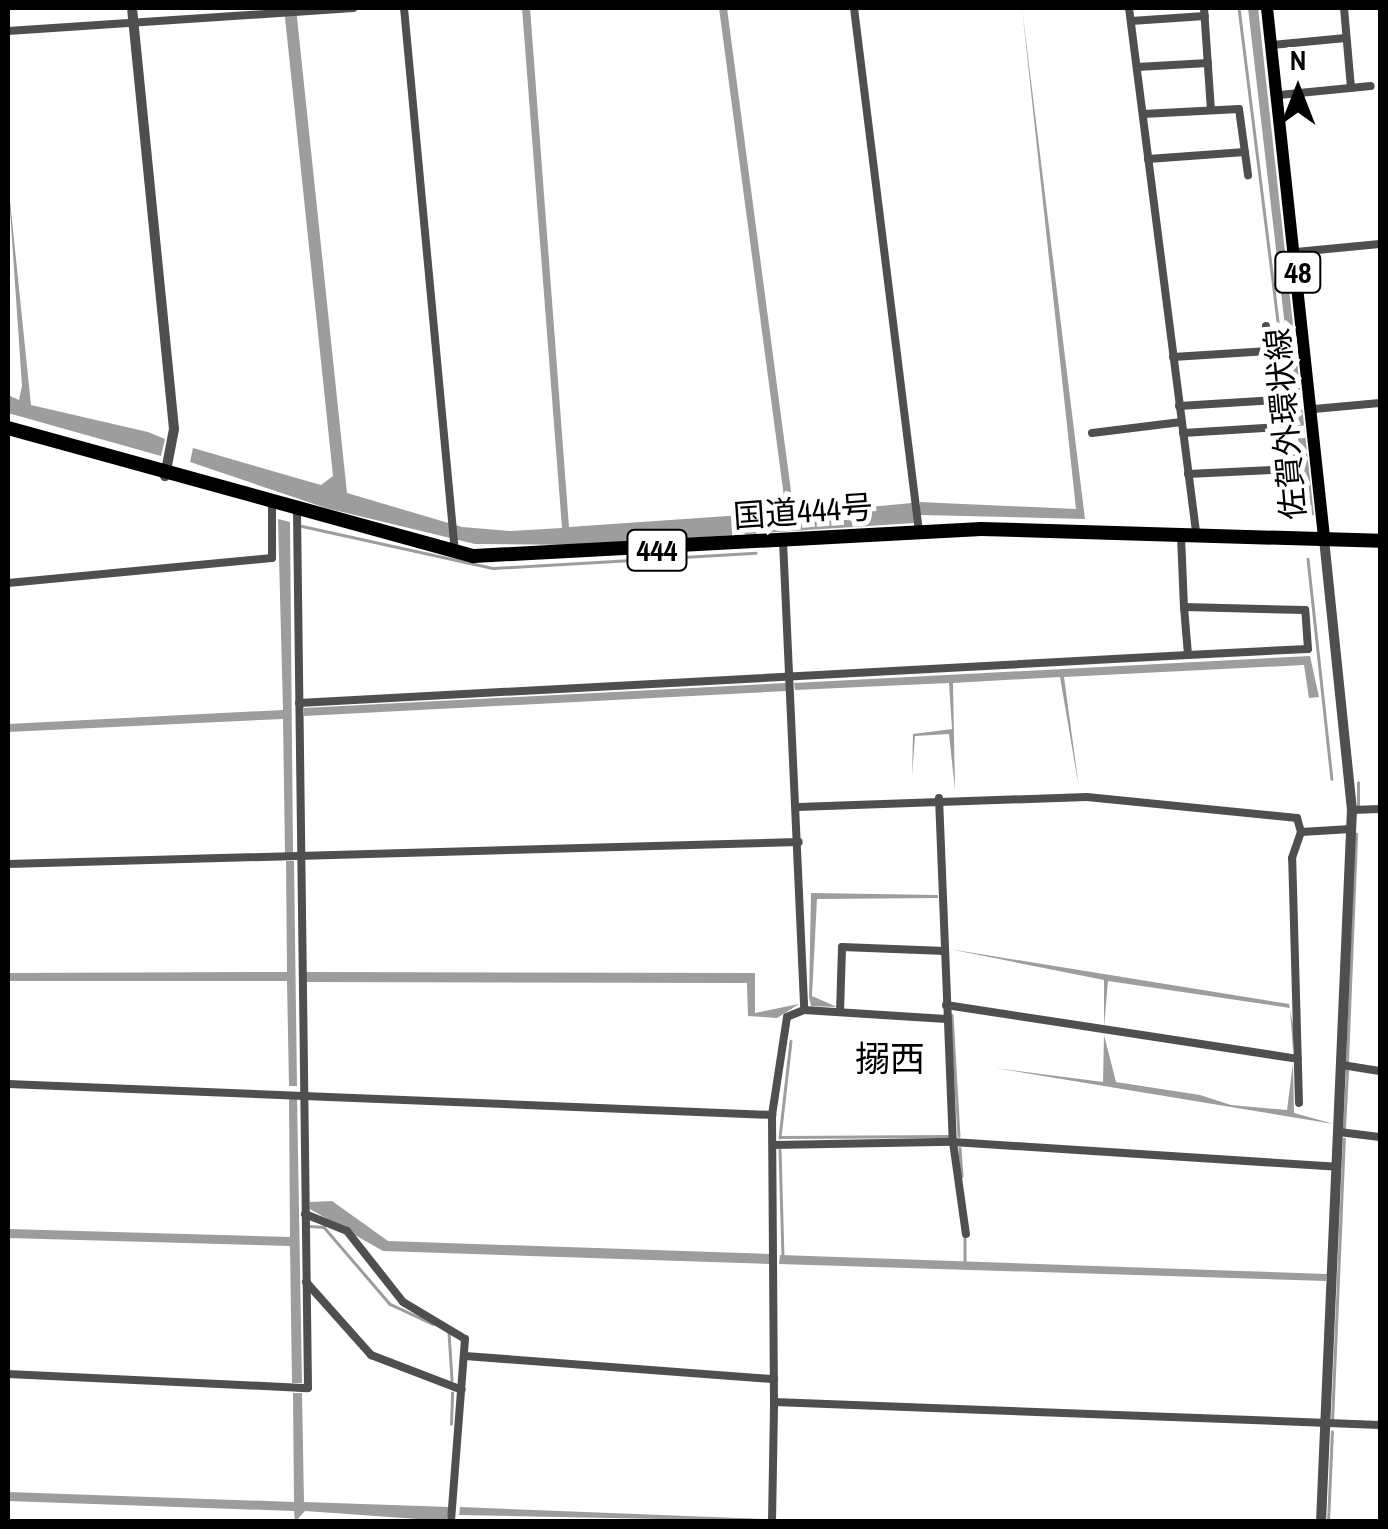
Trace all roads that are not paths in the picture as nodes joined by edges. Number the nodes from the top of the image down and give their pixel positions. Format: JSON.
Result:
{"nodes":[{"id":1,"x":353,"y":8,"type":"edge"},
{"id":2,"x":404,"y":8,"type":"edge"},
{"id":3,"x":854,"y":8,"type":"edge"},
{"id":4,"x":1129,"y":8,"type":"edge"},
{"id":5,"x":1268,"y":8,"type":"edge"},
{"id":6,"x":1344,"y":8,"type":"edge"},
{"id":7,"x":1204,"y":12,"type":"edge"},
{"id":8,"x":133,"y":13,"type":"edge"},
{"id":9,"x":1131,"y":21,"type":"junction"},
{"id":10,"x":8,"y":31,"type":"edge"},
{"id":11,"x":1346,"y":38,"type":"junction"},
{"id":12,"x":1272,"y":45,"type":"junction"},
{"id":13,"x":1208,"y":63,"type":"junction"},
{"id":14,"x":1136,"y":66,"type":"junction"},
{"id":15,"x":1371,"y":86,"type":"dead end"},
{"id":16,"x":1351,"y":88,"type":"junction"},
{"id":17,"x":1279,"y":95,"type":"junction"},
{"id":18,"x":1211,"y":110,"type":"junction"},
{"id":19,"x":1142,"y":114,"type":"junction"},
{"id":20,"x":1245,"y":152,"type":"junction"},
{"id":21,"x":1148,"y":159,"type":"junction"},
{"id":22,"x":1248,"y":175,"type":"dead end"},
{"id":23,"x":1380,"y":244,"type":"edge"},
{"id":24,"x":1296,"y":252,"type":"junction"},
{"id":25,"x":1266,"y":326,"type":"dead end"},
{"id":26,"x":1269,"y":351,"type":"junction"},
{"id":27,"x":1173,"y":357,"type":"junction"},
{"id":28,"x":1276,"y":400,"type":"junction"},
{"id":29,"x":1380,"y":403,"type":"edge"},
{"id":30,"x":1179,"y":406,"type":"junction"},
{"id":31,"x":1314,"y":409,"type":"junction"},
{"id":32,"x":1181,"y":422,"type":"junction"},
{"id":33,"x":1280,"y":426,"type":"junction"},
{"id":34,"x":8,"y":428,"type":"edge"},
{"id":35,"x":1183,"y":433,"type":"junction"},
{"id":36,"x":1092,"y":434,"type":"dead end"},
{"id":37,"x":1283,"y":448,"type":"dead end"},
{"id":38,"x":1272,"y":470,"type":"dead end"},
{"id":39,"x":1188,"y":474,"type":"junction"},
{"id":40,"x":166,"y":476,"type":"junction"},
{"id":41,"x":272,"y":503,"type":"junction"},
{"id":42,"x":297,"y":510,"type":"junction"},
{"id":43,"x":917,"y":519,"type":"junction"},
{"id":44,"x":1188,"y":532,"type":"junction"},
{"id":45,"x":1324,"y":537,"type":"junction"},
{"id":46,"x":783,"y":541,"type":"junction"},
{"id":47,"x":1380,"y":541,"type":"edge"},
{"id":48,"x":456,"y":548,"type":"junction"},
{"id":49,"x":8,"y":583,"type":"edge"},
{"id":50,"x":1184,"y":607,"type":"junction"},
{"id":51,"x":1188,"y":656,"type":"junction"},
{"id":52,"x":790,"y":677,"type":"junction"},
{"id":53,"x":299,"y":702,"type":"junction"},
{"id":54,"x":939,"y":798,"type":"junction"},
{"id":55,"x":798,"y":807,"type":"junction"},
{"id":56,"x":1352,"y":810,"type":"junction"},
{"id":57,"x":1380,"y":810,"type":"edge"},
{"id":58,"x":1351,"y":829,"type":"junction"},
{"id":59,"x":1301,"y":832,"type":"junction"},
{"id":60,"x":799,"y":842,"type":"junction"},
{"id":61,"x":301,"y":857,"type":"junction"},
{"id":62,"x":8,"y":864,"type":"edge"},
{"id":63,"x":944,"y":951,"type":"junction"},
{"id":64,"x":946,"y":1005,"type":"junction"},
{"id":65,"x":804,"y":1010,"type":"junction"},
{"id":66,"x":840,"y":1012,"type":"junction"},
{"id":67,"x":946,"y":1019,"type":"junction"},
{"id":68,"x":1298,"y":1059,"type":"junction"},
{"id":69,"x":1342,"y":1065,"type":"junction"},
{"id":70,"x":1380,"y":1071,"type":"edge"},
{"id":71,"x":8,"y":1084,"type":"edge"},
{"id":72,"x":305,"y":1090,"type":"junction"},
{"id":73,"x":1298,"y":1103,"type":"dead end"},
{"id":74,"x":772,"y":1115,"type":"junction"},
{"id":75,"x":1339,"y":1132,"type":"junction"},
{"id":76,"x":1380,"y":1137,"type":"edge"},
{"id":77,"x":953,"y":1142,"type":"junction"},
{"id":78,"x":773,"y":1145,"type":"junction"},
{"id":79,"x":1337,"y":1167,"type":"junction"},
{"id":80,"x":306,"y":1214,"type":"junction"},
{"id":81,"x":963,"y":1232,"type":"dead end"},
{"id":82,"x":306,"y":1282,"type":"junction"},
{"id":83,"x":465,"y":1356,"type":"junction"},
{"id":84,"x":8,"y":1374,"type":"edge"},
{"id":85,"x":774,"y":1379,"type":"junction"},
{"id":86,"x":462,"y":1390,"type":"junction"},
{"id":87,"x":774,"y":1402,"type":"junction"},
{"id":88,"x":1380,"y":1424,"type":"edge"},
{"id":89,"x":1326,"y":1426,"type":"junction"},
{"id":90,"x":451,"y":1522,"type":"edge"},
{"id":91,"x":772,"y":1522,"type":"edge"},
{"id":92,"x":1321,"y":1522,"type":"edge"}],
"edges":[{"from":1,"to":8,"type":"street"},
{"from":2,"to":48,"type":"street"},
{"from":3,"to":43,"type":"street"},
{"from":4,"to":9,"type":"street"},
{"from":5,"to":12,"type":"main road","name":"佐賀外環状線","number":"48"},
{"from":6,"to":11,"type":"street"},
{"from":7,"to":9,"type":"street"},
{"from":7,"to":13,"type":"street"},
{"from":8,"to":10,"type":"street"},
{"from":8,"to":40,"type":"street"},
{"from":9,"to":14,"type":"street"},
{"from":11,"to":12,"type":"street"},
{"from":11,"to":16,"type":"street"},
{"from":12,"to":17,"type":"main road","name":"佐賀外環状線","number":"48"},
{"from":13,"to":14,"type":"street"},
{"from":13,"to":18,"type":"street"},
{"from":14,"to":19,"type":"street"},
{"from":15,"to":16,"type":"street"},
{"from":16,"to":17,"type":"street"},
{"from":17,"to":24,"type":"main road","name":"佐賀外環状線","number":"48"},
{"from":18,"to":19,"type":"street"},
{"from":18,"to":20,"type":"street"},
{"from":19,"to":21,"type":"street"},
{"from":20,"to":21,"type":"street"},
{"from":20,"to":22,"type":"street"},
{"from":21,"to":27,"type":"street"},
{"from":23,"to":24,"type":"street"},
{"from":24,"to":31,"type":"main road","name":"佐賀外環状線","number":"48"},
{"from":25,"to":26,"type":"street"},
{"from":26,"to":27,"type":"street"},
{"from":26,"to":28,"type":"street"},
{"from":27,"to":30,"type":"street"},
{"from":28,"to":30,"type":"street"},
{"from":28,"to":33,"type":"street"},
{"from":29,"to":31,"type":"street"},
{"from":30,"to":32,"type":"street"},
{"from":31,"to":45,"type":"main road","name":"佐賀外環状線","number":"48"},
{"from":32,"to":35,"type":"street"},
{"from":32,"to":36,"type":"street"},
{"from":33,"to":35,"type":"street"},
{"from":33,"to":37,"type":"street"},
{"from":34,"to":40,"type":"highway","name":"国道444号","number":"444"},
{"from":35,"to":39,"type":"street"},
{"from":38,"to":39,"type":"street"},
{"from":39,"to":44,"type":"street"},
{"from":40,"to":41,"type":"highway","name":"国道444号","number":"444"},
{"from":41,"to":42,"type":"highway","name":"国道444号","number":"444"},
{"from":41,"to":49,"type":"street"},
{"from":42,"to":48,"type":"highway","name":"国道444号","number":"444"},
{"from":42,"to":53,"type":"street"},
{"from":43,"to":44,"type":"highway","name":"国道444号","number":"444"},
{"from":43,"to":46,"type":"highway","name":"国道444号","number":"444"},
{"from":44,"to":45,"type":"highway","name":"国道444号","number":"444"},
{"from":44,"to":50,"type":"street"},
{"from":45,"to":47,"type":"highway","name":"国道444号","number":"444"},
{"from":45,"to":56,"type":"street"},
{"from":46,"to":48,"type":"highway","name":"国道444号","number":"444"},
{"from":46,"to":52,"type":"street"},
{"from":50,"to":51,"type":"street"},
{"from":50,"to":51,"type":"street"},
{"from":51,"to":52,"type":"street"},
{"from":52,"to":53,"type":"street"},
{"from":52,"to":55,"type":"street"},
{"from":53,"to":61,"type":"street"},
{"from":54,"to":55,"type":"street"},
{"from":54,"to":59,"type":"street"},
{"from":54,"to":63,"type":"street"},
{"from":55,"to":60,"type":"street"},
{"from":56,"to":57,"type":"street"},
{"from":56,"to":58,"type":"street"},
{"from":58,"to":59,"type":"street"},
{"from":58,"to":69,"type":"street"},
{"from":59,"to":68,"type":"street"},
{"from":60,"to":61,"type":"street"},
{"from":60,"to":65,"type":"street"},
{"from":61,"to":62,"type":"street"},
{"from":61,"to":72,"type":"street"},
{"from":63,"to":64,"type":"street"},
{"from":63,"to":66,"type":"street"},
{"from":64,"to":67,"type":"street"},
{"from":64,"to":68,"type":"street"},
{"from":65,"to":66,"type":"street"},
{"from":65,"to":74,"type":"street"},
{"from":66,"to":67,"type":"street"},
{"from":67,"to":77,"type":"street"},
{"from":68,"to":73,"type":"street"},
{"from":69,"to":70,"type":"street"},
{"from":69,"to":75,"type":"street"},
{"from":71,"to":72,"type":"street"},
{"from":72,"to":74,"type":"street"},
{"from":72,"to":80,"type":"street"},
{"from":74,"to":78,"type":"street"},
{"from":75,"to":76,"type":"street"},
{"from":75,"to":79,"type":"street"},
{"from":77,"to":78,"type":"street"},
{"from":77,"to":79,"type":"street"},
{"from":77,"to":81,"type":"street"},
{"from":78,"to":85,"type":"street"},
{"from":79,"to":89,"type":"street"},
{"from":80,"to":82,"type":"street"},
{"from":80,"to":83,"type":"street"},
{"from":82,"to":84,"type":"street"},
{"from":82,"to":86,"type":"street"},
{"from":83,"to":85,"type":"street"},
{"from":83,"to":86,"type":"street"},
{"from":85,"to":87,"type":"street"},
{"from":86,"to":90,"type":"street"},
{"from":87,"to":89,"type":"street"},
{"from":87,"to":91,"type":"street"},
{"from":88,"to":89,"type":"street"},
{"from":89,"to":92,"type":"street"}]}
